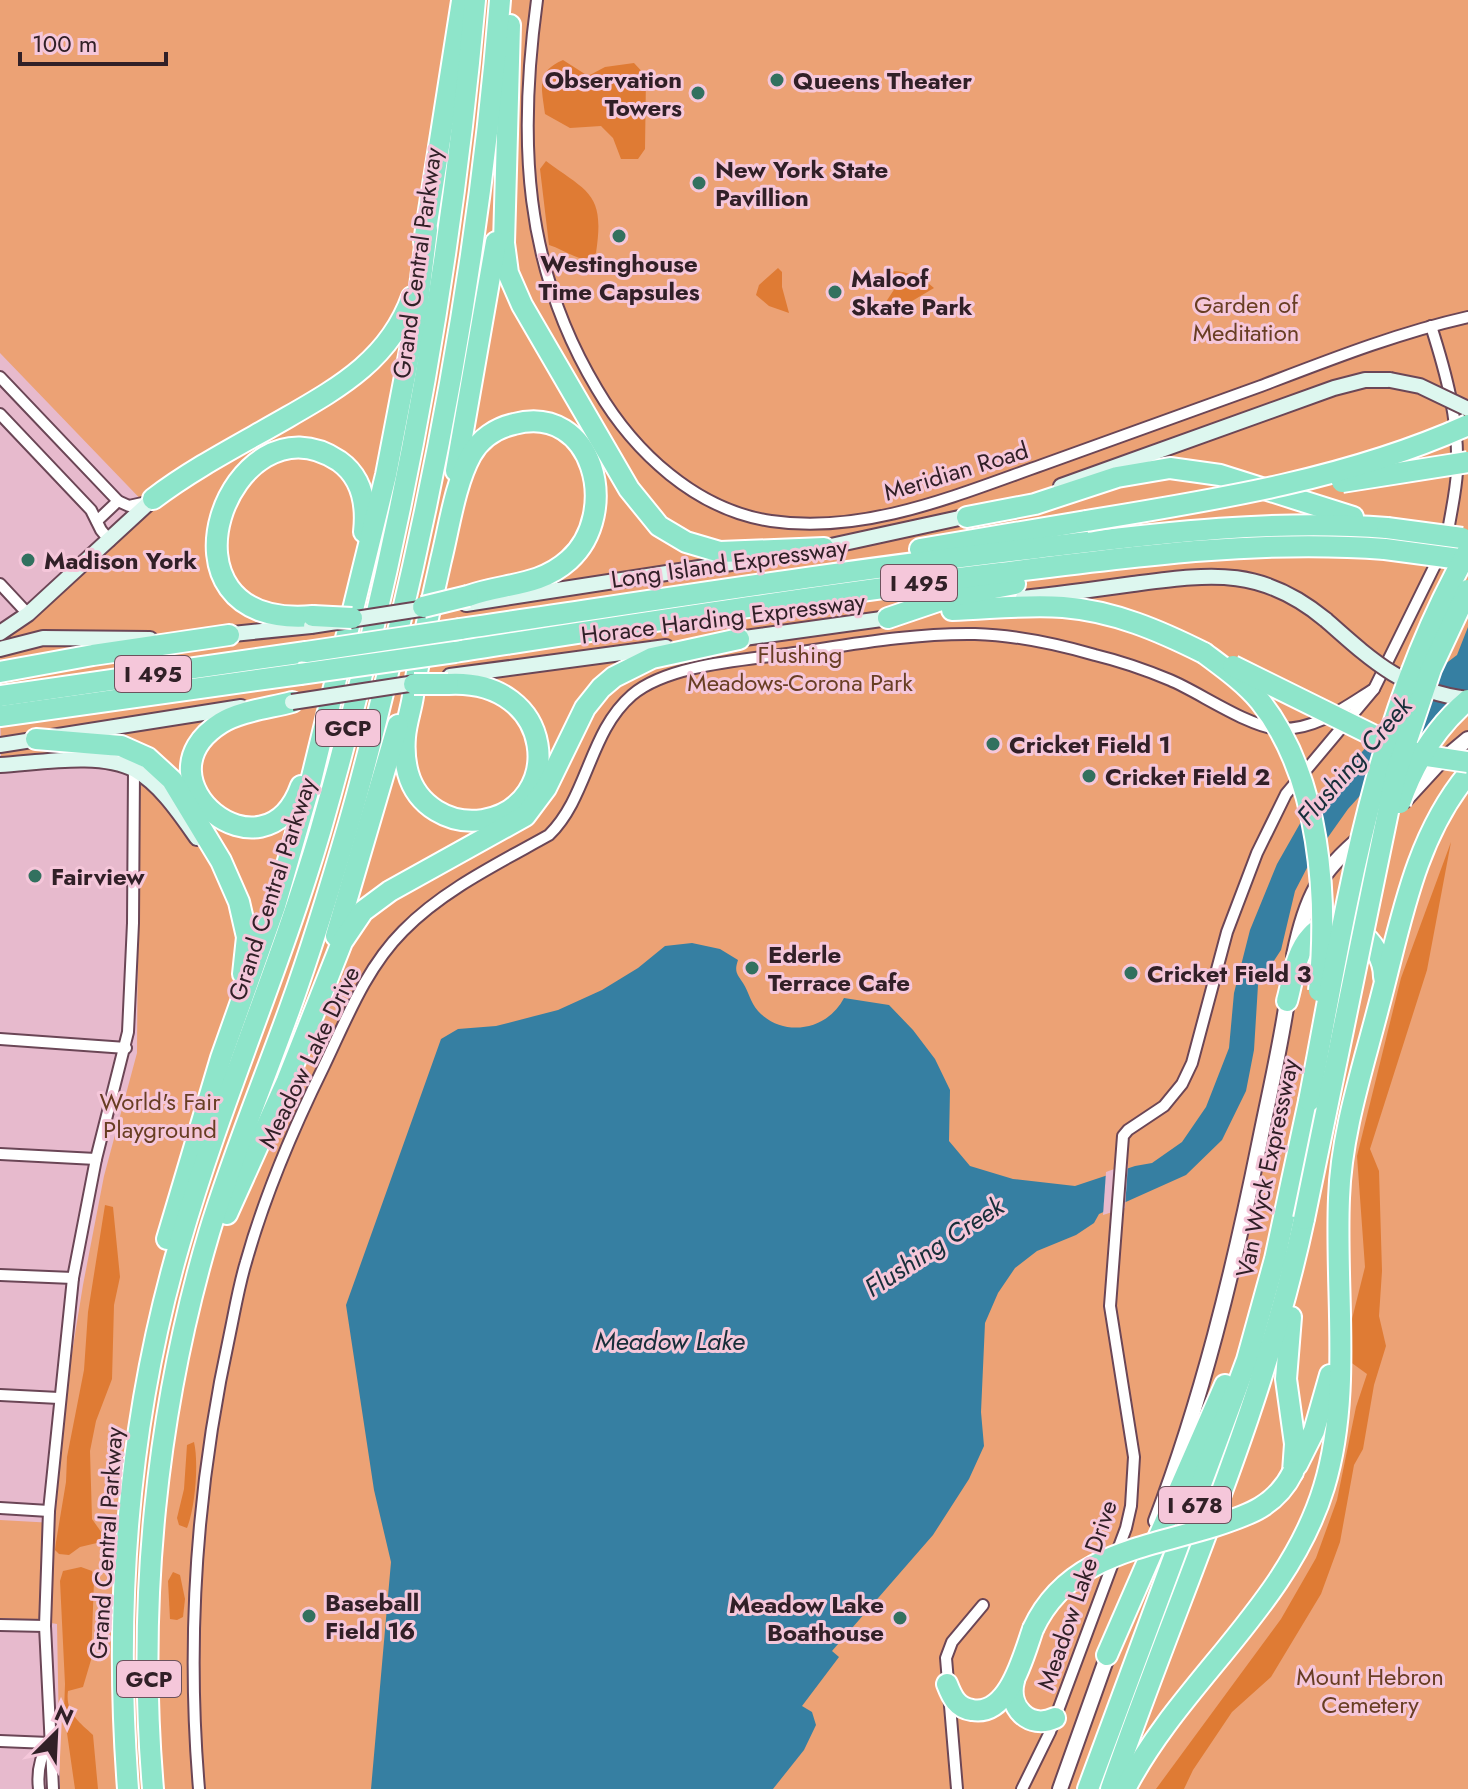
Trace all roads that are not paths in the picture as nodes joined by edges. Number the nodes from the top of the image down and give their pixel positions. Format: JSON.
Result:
{"nodes":[{"id":1,"x":462,"y":0,"type":"edge"},
{"id":2,"x":475,"y":0,"type":"edge"},
{"id":3,"x":500,"y":0,"type":"edge"},
{"id":4,"x":510,"y":0,"type":"edge"},
{"id":5,"x":537,"y":0,"type":"edge"},
{"id":6,"x":504,"y":174,"type":"junction"},
{"id":7,"x":427,"y":230,"type":"junction"},
{"id":8,"x":1468,"y":317,"type":"edge"},
{"id":9,"x":1431,"y":326,"type":"junction"},
{"id":10,"x":0,"y":377,"type":"edge"},
{"id":11,"x":1468,"y":409,"type":"edge"},
{"id":12,"x":0,"y":414,"type":"edge"},
{"id":13,"x":1468,"y":425,"type":"edge"},
{"id":14,"x":1468,"y":462,"type":"edge"},
{"id":15,"x":153,"y":499,"type":"junction"},
{"id":16,"x":118,"y":501,"type":"junction"},
{"id":17,"x":1139,"y":512,"type":"junction"},
{"id":18,"x":967,"y":517,"type":"junction"},
{"id":19,"x":451,"y":519,"type":"junction"},
{"id":20,"x":97,"y":521,"type":"junction"},
{"id":21,"x":1386,"y":538,"type":"junction"},
{"id":22,"x":1468,"y":539,"type":"edge"},
{"id":23,"x":110,"y":541,"type":"junction"},
{"id":24,"x":824,"y":548,"type":"junction"},
{"id":25,"x":1468,"y":551,"type":"edge"},
{"id":26,"x":1183,"y":553,"type":"junction"},
{"id":27,"x":1468,"y":560,"type":"edge"},
{"id":28,"x":0,"y":584,"type":"edge"},
{"id":29,"x":1468,"y":590,"type":"edge"},
{"id":30,"x":697,"y":594,"type":"junction"},
{"id":31,"x":467,"y":600,"type":"junction"},
{"id":32,"x":423,"y":607,"type":"joint"},
{"id":33,"x":952,"y":610,"type":"junction"},
{"id":34,"x":28,"y":614,"type":"junction"},
{"id":35,"x":888,"y":618,"type":"junction"},
{"id":36,"x":312,"y":621,"type":"junction"},
{"id":37,"x":350,"y":622,"type":"junction"},
{"id":38,"x":0,"y":633,"type":"edge"},
{"id":39,"x":229,"y":635,"type":"junction"},
{"id":40,"x":739,"y":639,"type":"junction"},
{"id":41,"x":0,"y":649,"type":"edge"},
{"id":42,"x":1204,"y":653,"type":"junction"},
{"id":43,"x":418,"y":660,"type":"junction"},
{"id":44,"x":0,"y":672,"type":"edge"},
{"id":45,"x":449,"y":680,"type":"junction"},
{"id":46,"x":414,"y":684,"type":"joint"},
{"id":47,"x":1374,"y":689,"type":"junction"},
{"id":48,"x":0,"y":696,"type":"edge"},
{"id":49,"x":1468,"y":699,"type":"edge"},
{"id":50,"x":292,"y":702,"type":"junction"},
{"id":51,"x":327,"y":710,"type":"junction"},
{"id":52,"x":0,"y":716,"type":"edge"},
{"id":53,"x":1288,"y":728,"type":"junction"},
{"id":54,"x":36,"y":739,"type":"junction"},
{"id":55,"x":1468,"y":739,"type":"edge"},
{"id":56,"x":0,"y":745,"type":"edge"},
{"id":57,"x":1468,"y":762,"type":"edge"},
{"id":58,"x":0,"y":765,"type":"edge"},
{"id":59,"x":134,"y":770,"type":"junction"},
{"id":60,"x":1306,"y":770,"type":"junction"},
{"id":61,"x":1468,"y":774,"type":"edge"},
{"id":62,"x":1371,"y":886,"type":"junction"},
{"id":63,"x":239,"y":902,"type":"junction"},
{"id":64,"x":323,"y":985,"type":"junction"},
{"id":65,"x":1287,"y":1001,"type":"junction"},
{"id":66,"x":1378,"y":1012,"type":"junction"},
{"id":67,"x":0,"y":1039,"type":"edge"},
{"id":68,"x":126,"y":1048,"type":"junction"},
{"id":69,"x":221,"y":1058,"type":"junction"},
{"id":70,"x":1309,"y":1101,"type":"junction"},
{"id":71,"x":0,"y":1154,"type":"edge"},
{"id":72,"x":96,"y":1159,"type":"junction"},
{"id":73,"x":1294,"y":1218,"type":"junction"},
{"id":74,"x":0,"y":1275,"type":"edge"},
{"id":75,"x":73,"y":1278,"type":"junction"},
{"id":76,"x":196,"y":1280,"type":"junction"},
{"id":77,"x":1338,"y":1316,"type":"junction"},
{"id":78,"x":147,"y":1378,"type":"junction"},
{"id":79,"x":0,"y":1395,"type":"edge"},
{"id":80,"x":59,"y":1398,"type":"junction"},
{"id":81,"x":1293,"y":1472,"type":"junction"},
{"id":82,"x":0,"y":1508,"type":"edge"},
{"id":83,"x":49,"y":1511,"type":"junction"},
{"id":84,"x":983,"y":1605,"type":"dead end"},
{"id":85,"x":0,"y":1625,"type":"edge"},
{"id":86,"x":45,"y":1626,"type":"junction"},
{"id":87,"x":1107,"y":1655,"type":"junction"},
{"id":88,"x":1014,"y":1681,"type":"junction"},
{"id":89,"x":947,"y":1684,"type":"junction"},
{"id":90,"x":1055,"y":1718,"type":"junction"},
{"id":91,"x":0,"y":1741,"type":"edge"},
{"id":92,"x":49,"y":1743,"type":"junction"},
{"id":93,"x":1074,"y":1745,"type":"junction"},
{"id":94,"x":39,"y":1789,"type":"edge"},
{"id":95,"x":53,"y":1789,"type":"edge"},
{"id":96,"x":128,"y":1789,"type":"edge"},
{"id":97,"x":153,"y":1789,"type":"edge"},
{"id":98,"x":199,"y":1789,"type":"edge"},
{"id":99,"x":957,"y":1789,"type":"edge"},
{"id":100,"x":1022,"y":1789,"type":"edge"},
{"id":101,"x":1053,"y":1789,"type":"edge"},
{"id":102,"x":1060,"y":1789,"type":"edge"},
{"id":103,"x":1088,"y":1789,"type":"edge"},
{"id":104,"x":1111,"y":1789,"type":"edge"},
{"id":105,"x":1125,"y":1789,"type":"edge"}],
"edges":[{"from":1,"to":7,"type":"highway"},
{"from":2,"to":78,"type":"highway","name":"Grand Central Parkway","number":"GCP"},
{"from":3,"to":76,"type":"highway","name":"Grand Central Parkway","number":"GCP"},
{"from":4,"to":6,"type":"highway"},
{"from":5,"to":9,"type":"street","name":"Meridian Road"},
{"from":6,"to":19,"type":"highway"},
{"from":6,"to":24,"type":"highway"},
{"from":7,"to":15,"type":"highway"},
{"from":7,"to":37,"type":"highway"},
{"from":8,"to":9,"type":"street","name":"Meridian Road"},
{"from":9,"to":47,"type":"street"},
{"from":10,"to":16,"type":"street"},
{"from":11,"to":18,"type":"main road","name":"Horace Harding Expressway","bridge":true},
{"from":12,"to":20,"type":"street"},
{"from":13,"to":17,"type":"highway","bridge":true},
{"from":14,"to":17,"type":"highway","bridge":true},
{"from":15,"to":16,"type":"street"},
{"from":15,"to":23,"type":"main road"},
{"from":16,"to":20,"type":"street"},
{"from":17,"to":30,"type":"highway","bridge":true},
{"from":18,"to":21,"type":"highway"},
{"from":18,"to":24,"type":"main road","name":"Horace Harding Expressway"},
{"from":19,"to":31,"type":"highway"},
{"from":19,"to":43,"type":"highway"},
{"from":20,"to":23,"type":"street"},
{"from":21,"to":22,"type":"highway","name":"Long Island Expressway","number":"I 495","bridge":true},
{"from":21,"to":26,"type":"highway","name":"Long Island Expressway","number":"I 495"},
{"from":21,"to":27,"type":"highway","name":"Long Island Expressway","number":"I 495","bridge":true},
{"from":21,"to":30,"type":"highway","name":"Long Island Expressway","number":"I 495"},
{"from":23,"to":34,"type":"main road"},
{"from":24,"to":31,"type":"main road","name":"Horace Harding Expressway"},
{"from":25,"to":70,"type":"highway","name":"Van Wyck Expressway","number":"I 678","bridge":true},
{"from":26,"to":35,"type":"highway"},
{"from":26,"to":52,"type":"highway","name":"Long Island Expressway","number":"I 495","bridge":true},
{"from":28,"to":34,"type":"street"},
{"from":29,"to":62,"type":"highway","name":"Van Wyck Expressway","number":"I 678","bridge":true},
{"from":30,"to":48,"type":"highway","name":"Long Island Expressway","number":"I 495","bridge":true},
{"from":31,"to":32,"type":"highway","bridge":true},
{"from":32,"to":37,"type":"main road","bridge":true},
{"from":33,"to":35,"type":"main road","name":"Horace Harding Expressway"},
{"from":33,"to":42,"type":"highway"},
{"from":33,"to":49,"type":"main road","name":"Horace Harding Expressway","bridge":true},
{"from":34,"to":38,"type":"main road"},
{"from":35,"to":40,"type":"main road","name":"Horace Harding Expressway"},
{"from":36,"to":37,"type":"highway","bridge":true},
{"from":36,"to":37,"type":"highway"},
{"from":36,"to":39,"type":"main road"},
{"from":37,"to":51,"type":"highway"},
{"from":39,"to":41,"type":"main road"},
{"from":39,"to":44,"type":"highway"},
{"from":40,"to":45,"type":"main road","name":"Horace Harding Expressway"},
{"from":40,"to":64,"type":"highway"},
{"from":42,"to":57,"type":"highway","bridge":true},
{"from":42,"to":70,"type":"highway","bridge":true},
{"from":43,"to":45,"type":"highway"},
{"from":43,"to":64,"type":"highway"},
{"from":45,"to":46,"type":"highway","bridge":true},
{"from":46,"to":50,"type":"main road","bridge":true},
{"from":47,"to":53,"type":"street","name":"Meadow Lake Drive"},
{"from":47,"to":60,"type":"street"},
{"from":49,"to":62,"type":"highway","bridge":true},
{"from":50,"to":51,"type":"highway"},
{"from":50,"to":54,"type":"main road"},
{"from":51,"to":69,"type":"highway"},
{"from":53,"to":60,"type":"street"},
{"from":53,"to":98,"type":"street","name":"Meadow Lake Drive"},
{"from":54,"to":56,"type":"main road"},
{"from":54,"to":63,"type":"highway"},
{"from":55,"to":65,"type":"street"},
{"from":58,"to":59,"type":"main road"},
{"from":59,"to":63,"type":"main road"},
{"from":59,"to":68,"type":"street"},
{"from":60,"to":90,"type":"street","name":"Meadow Lake Drive"},
{"from":61,"to":66,"type":"highway"},
{"from":62,"to":73,"type":"highway","name":"Van Wyck Expressway","number":"I 678","bridge":true},
{"from":63,"to":69,"type":"highway"},
{"from":64,"to":76,"type":"highway"},
{"from":65,"to":66,"type":"highway"},
{"from":65,"to":87,"type":"street"},
{"from":66,"to":77,"type":"highway"},
{"from":67,"to":68,"type":"street"},
{"from":68,"to":72,"type":"street"},
{"from":69,"to":78,"type":"highway"},
{"from":70,"to":73,"type":"highway","name":"Van Wyck Expressway","number":"I 678"},
{"from":71,"to":72,"type":"street"},
{"from":72,"to":75,"type":"street"},
{"from":73,"to":81,"type":"highway"},
{"from":73,"to":87,"type":"highway"},
{"from":73,"to":103,"type":"highway","name":"Van Wyck Expressway","number":"I 678"},
{"from":73,"to":104,"type":"highway","name":"Van Wyck Expressway","number":"I 678"},
{"from":74,"to":75,"type":"street"},
{"from":75,"to":80,"type":"street"},
{"from":76,"to":97,"type":"highway","name":"Grand Central Parkway","number":"GCP"},
{"from":77,"to":81,"type":"highway"},
{"from":77,"to":105,"type":"highway"},
{"from":78,"to":96,"type":"highway","name":"Grand Central Parkway","number":"GCP"},
{"from":79,"to":80,"type":"street"},
{"from":80,"to":83,"type":"street"},
{"from":81,"to":88,"type":"highway","bridge":true},
{"from":82,"to":83,"type":"street"},
{"from":83,"to":86,"type":"street"},
{"from":84,"to":89,"type":"street"},
{"from":85,"to":86,"type":"street"},
{"from":86,"to":92,"type":"street"},
{"from":87,"to":93,"type":"street"},
{"from":88,"to":89,"type":"highway"},
{"from":88,"to":90,"type":"highway"},
{"from":89,"to":99,"type":"street"},
{"from":90,"to":100,"type":"street","name":"Meadow Lake Drive"},
{"from":91,"to":92,"type":"street"},
{"from":92,"to":94,"type":"street"},
{"from":92,"to":95,"type":"street"},
{"from":93,"to":101,"type":"street"},
{"from":93,"to":102,"type":"street"}]}
